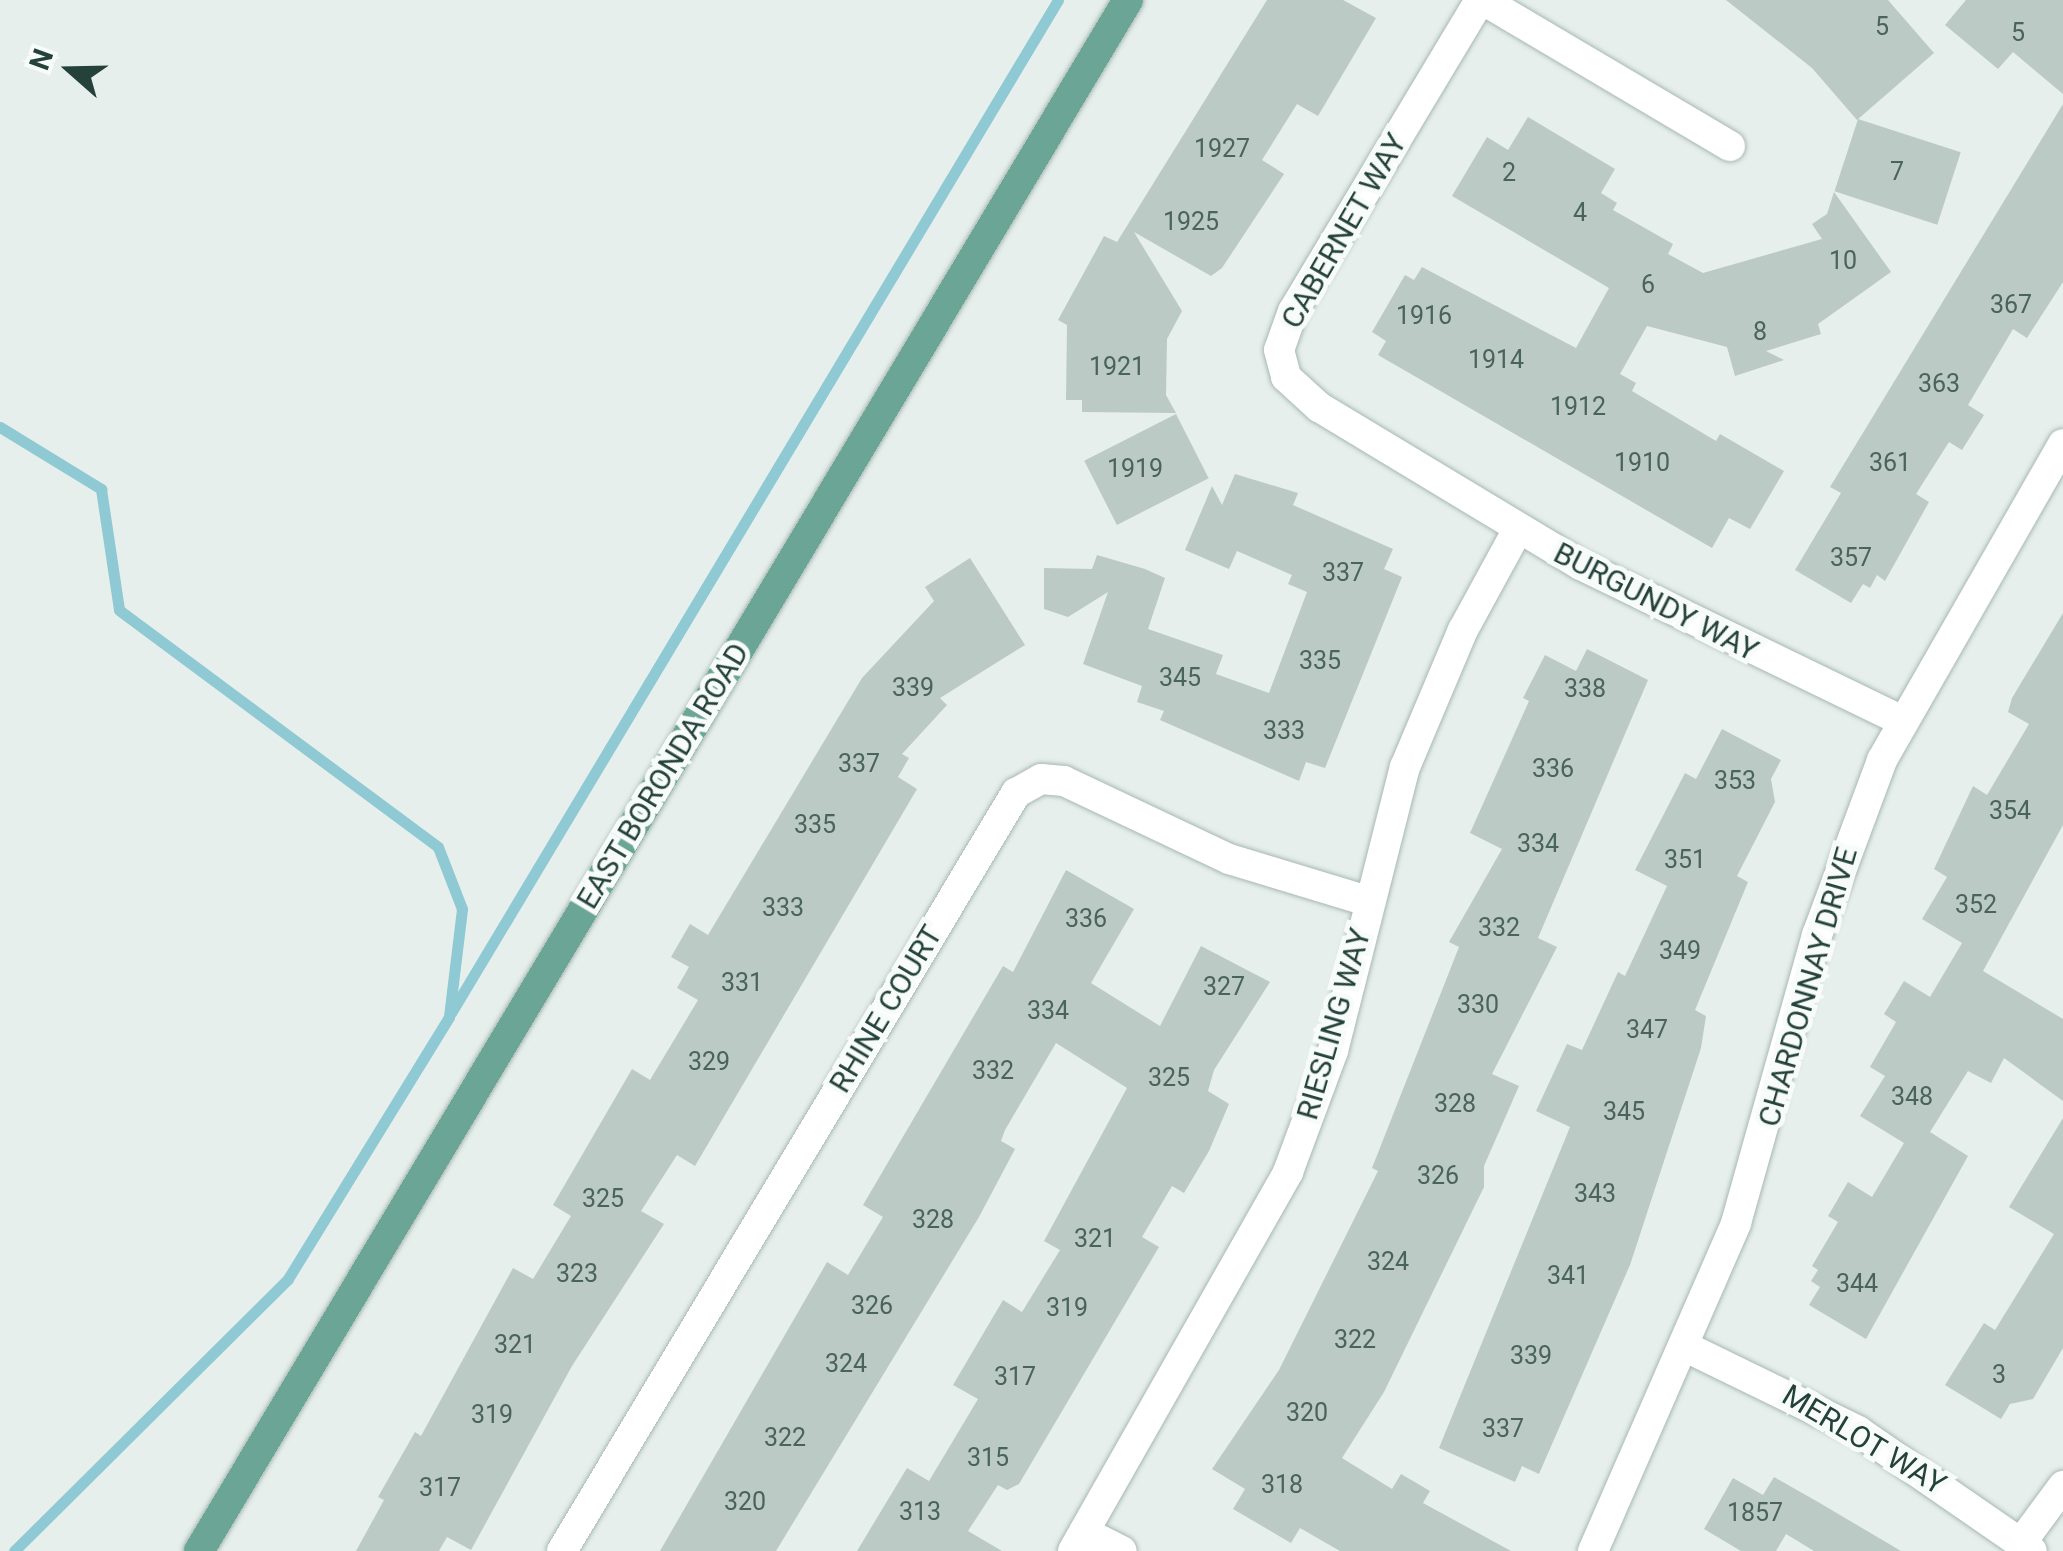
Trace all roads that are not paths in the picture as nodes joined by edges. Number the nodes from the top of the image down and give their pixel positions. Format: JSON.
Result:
{"nodes":[{"id":1,"x":1128,"y":0,"type":"edge"},
{"id":2,"x":1482,"y":0,"type":"edge"},
{"id":3,"x":1730,"y":146,"type":"dead end"},
{"id":4,"x":2062,"y":447,"type":"edge"},
{"id":5,"x":1421,"y":468,"type":"joint"},
{"id":6,"x":1518,"y":530,"type":"junction"},
{"id":7,"x":1900,"y":720,"type":"junction"},
{"id":8,"x":1367,"y":901,"type":"junction"},
{"id":9,"x":1686,"y":1347,"type":"junction"},
{"id":10,"x":2063,"y":1486,"type":"edge"},
{"id":11,"x":1078,"y":1542,"type":"edge"},
{"id":12,"x":2026,"y":1547,"type":"edge"},
{"id":13,"x":198,"y":1551,"type":"edge"},
{"id":14,"x":562,"y":1551,"type":"edge"},
{"id":15,"x":1122,"y":1551,"type":"edge"},
{"id":16,"x":1593,"y":1551,"type":"edge"}],
"edges":[{"from":1,"to":13,"type":"main road","name":"EAST BORONDA ROAD"},
{"from":2,"to":3,"type":"street"},
{"from":2,"to":5,"type":"street","name":"CABERNET WAY"},
{"from":4,"to":7,"type":"street","name":"CHARDONNAY DRIVE"},
{"from":5,"to":6,"type":"street","name":"BURGUNDY WAY"},
{"from":6,"to":7,"type":"street","name":"BURGUNDY WAY"},
{"from":6,"to":8,"type":"street","name":"RIESLING WAY"},
{"from":7,"to":9,"type":"street","name":"CHARDONNAY DRIVE"},
{"from":8,"to":11,"type":"street","name":"RIESLING WAY"},
{"from":8,"to":14,"type":"street","name":"RHINE COURT"},
{"from":9,"to":12,"type":"street","name":"MERLOT WAY"},
{"from":9,"to":16,"type":"street","name":"CHARDONNAY DRIVE"},
{"from":10,"to":12,"type":"street"},
{"from":11,"to":15,"type":"street"}]}
